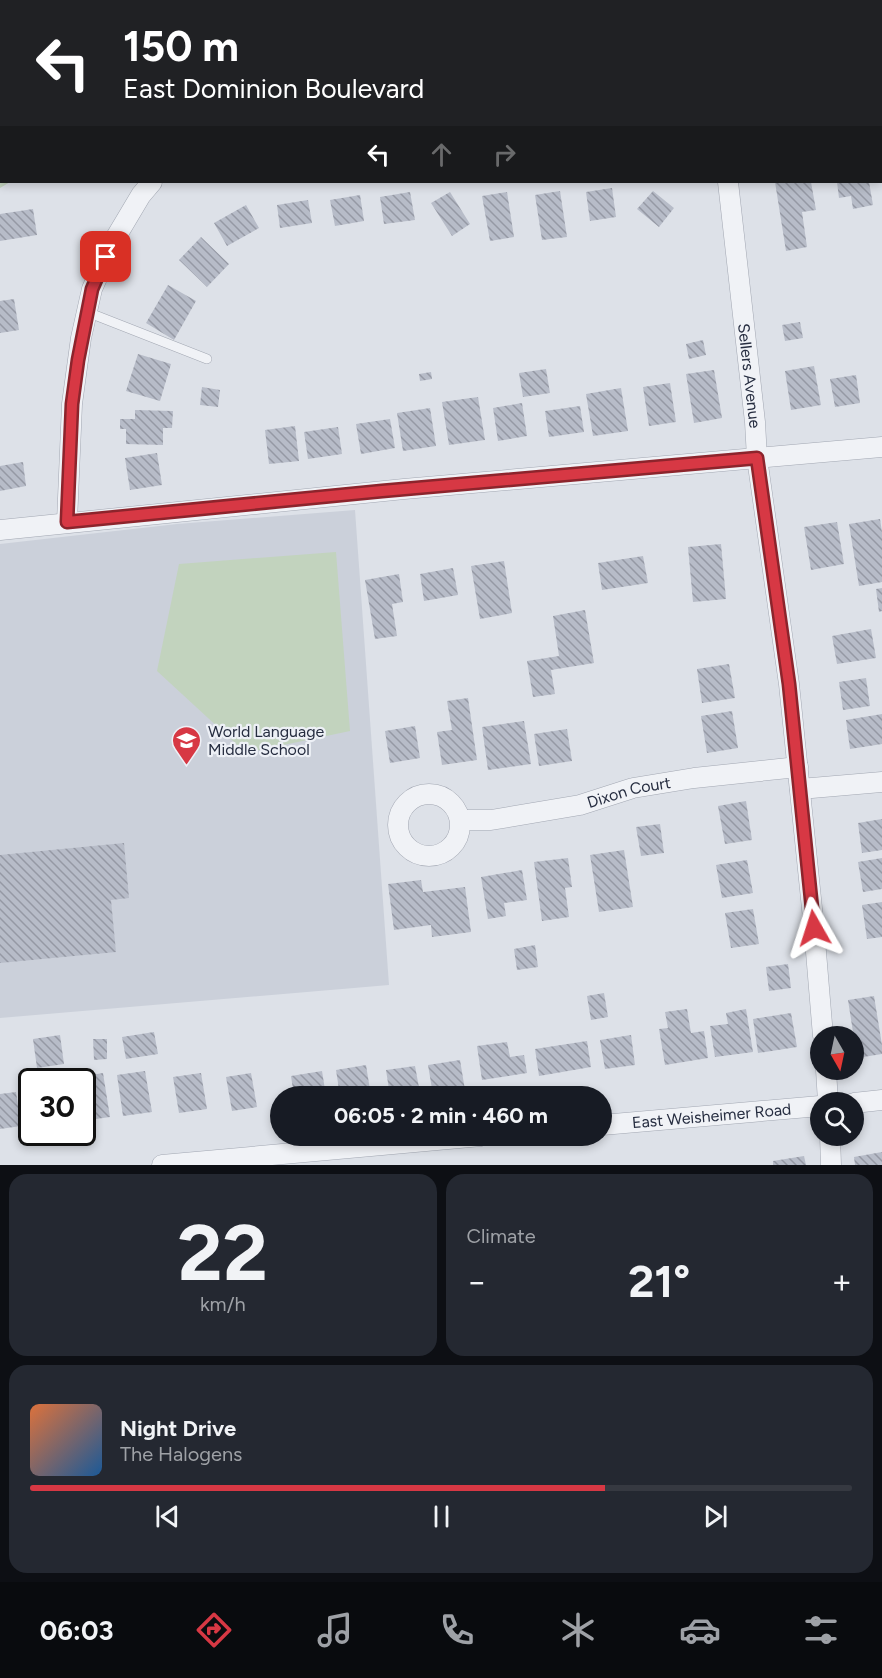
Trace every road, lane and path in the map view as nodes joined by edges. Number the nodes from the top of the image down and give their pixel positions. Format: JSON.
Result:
{"nodes":[{"id":1,"x":151,"y":183,"type":"edge"},
{"id":2,"x":728,"y":183,"type":"edge"},
{"id":3,"x":87,"y":312,"type":"junction"},
{"id":4,"x":207,"y":359,"type":"dead end"},
{"id":5,"x":882,"y":447,"type":"edge"},
{"id":6,"x":757,"y":458,"type":"junction"},
{"id":7,"x":67,"y":522,"type":"junction"},
{"id":8,"x":0,"y":530,"type":"edge"},
{"id":9,"x":798,"y":767,"type":"junction"},
{"id":10,"x":882,"y":782,"type":"edge"},
{"id":11,"x":800,"y":789,"type":"junction"},
{"id":12,"x":460,"y":820,"type":"dead end"},
{"id":13,"x":822,"y":1026,"type":"edge"},
{"id":14,"x":882,"y":1100,"type":"edge"},
{"id":15,"x":864,"y":1102,"type":"edge"},
{"id":16,"x":810,"y":1107,"type":"edge"},
{"id":17,"x":612,"y":1124,"type":"edge"},
{"id":18,"x":371,"y":1146,"type":"edge"},
{"id":19,"x":830,"y":1146,"type":"edge"},
{"id":20,"x":162,"y":1165,"type":"edge"},
{"id":21,"x":831,"y":1165,"type":"edge"}],
"edges":[{"from":1,"to":3,"type":"street"},
{"from":2,"to":6,"type":"street","name":"Sellers Avenue"},
{"from":3,"to":4,"type":"lane"},
{"from":3,"to":7,"type":"street"},
{"from":5,"to":6,"type":"street"},
{"from":6,"to":7,"type":"street"},
{"from":6,"to":9,"type":"street","name":"Sellers Avenue"},
{"from":7,"to":8,"type":"street"},
{"from":9,"to":11,"type":"street","name":"Sellers Avenue"},
{"from":9,"to":12,"type":"street","name":"Dixon Court"},
{"from":10,"to":11,"type":"street"},
{"from":11,"to":13,"type":"street","name":"Sellers Avenue"},
{"from":14,"to":15,"type":"street"},
{"from":16,"to":17,"type":"street","name":"East Weisheimer Road"},
{"from":18,"to":20,"type":"street"},
{"from":19,"to":21,"type":"street"}]}
